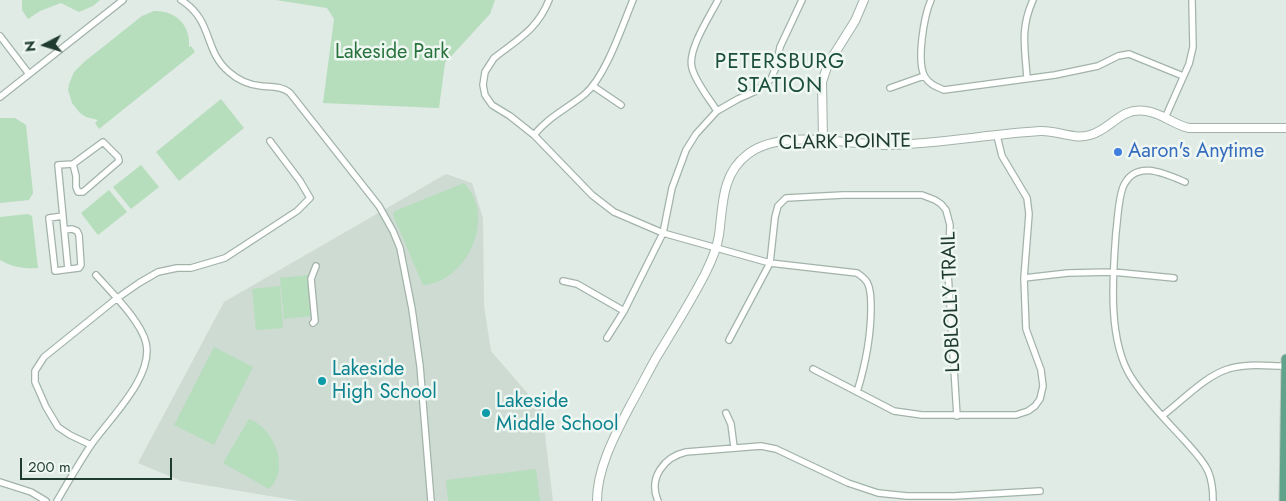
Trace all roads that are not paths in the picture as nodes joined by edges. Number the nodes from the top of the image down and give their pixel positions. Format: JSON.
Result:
{"nodes":[{"id":1,"x":123,"y":0,"type":"edge"},
{"id":2,"x":181,"y":0,"type":"edge"},
{"id":3,"x":549,"y":0,"type":"edge"},
{"id":4,"x":632,"y":0,"type":"edge"},
{"id":5,"x":718,"y":0,"type":"edge"},
{"id":6,"x":802,"y":0,"type":"edge"},
{"id":7,"x":864,"y":0,"type":"edge"},
{"id":8,"x":931,"y":0,"type":"edge"},
{"id":9,"x":1033,"y":0,"type":"edge"},
{"id":10,"x":1192,"y":0,"type":"edge"},
{"id":11,"x":0,"y":36,"type":"edge"},
{"id":12,"x":29,"y":74,"type":"junction"},
{"id":13,"x":924,"y":76,"type":"junction"},
{"id":14,"x":1183,"y":76,"type":"junction"},
{"id":15,"x":1027,"y":78,"type":"junction"},
{"id":16,"x":593,"y":86,"type":"junction"},
{"id":17,"x":890,"y":88,"type":"dead end"},
{"id":18,"x":0,"y":97,"type":"edge"},
{"id":19,"x":621,"y":106,"type":"dead end"},
{"id":20,"x":717,"y":111,"type":"junction"},
{"id":21,"x":1165,"y":118,"type":"junction"},
{"id":22,"x":1286,"y":128,"type":"edge"},
{"id":23,"x":534,"y":135,"type":"junction"},
{"id":24,"x":997,"y":136,"type":"junction"},
{"id":25,"x":270,"y":140,"type":"dead end"},
{"id":26,"x":823,"y":140,"type":"junction"},
{"id":27,"x":73,"y":164,"type":"junction"},
{"id":28,"x":1185,"y":182,"type":"dead end"},
{"id":29,"x":63,"y":216,"type":"junction"},
{"id":30,"x":64,"y":230,"type":"junction"},
{"id":31,"x":663,"y":233,"type":"junction"},
{"id":32,"x":716,"y":247,"type":"junction"},
{"id":33,"x":770,"y":263,"type":"junction"},
{"id":34,"x":316,"y":266,"type":"dead end"},
{"id":35,"x":68,"y":269,"type":"junction"},
{"id":36,"x":1113,"y":272,"type":"junction"},
{"id":37,"x":96,"y":275,"type":"dead end"},
{"id":38,"x":1024,"y":278,"type":"junction"},
{"id":39,"x":1174,"y":278,"type":"dead end"},
{"id":40,"x":563,"y":281,"type":"dead end"},
{"id":41,"x":116,"y":299,"type":"junction"},
{"id":42,"x":624,"y":311,"type":"junction"},
{"id":43,"x":313,"y":322,"type":"dead end"},
{"id":44,"x":606,"y":338,"type":"dead end"},
{"id":45,"x":729,"y":340,"type":"dead end"},
{"id":46,"x":1286,"y":359,"type":"edge"},
{"id":47,"x":1286,"y":366,"type":"edge"},
{"id":48,"x":813,"y":369,"type":"dead end"},
{"id":49,"x":856,"y":392,"type":"junction"},
{"id":50,"x":726,"y":413,"type":"dead end"},
{"id":51,"x":956,"y":416,"type":"junction"},
{"id":52,"x":1162,"y":416,"type":"junction"},
{"id":53,"x":91,"y":446,"type":"junction"},
{"id":54,"x":734,"y":447,"type":"junction"},
{"id":55,"x":0,"y":482,"type":"edge"},
{"id":56,"x":1040,"y":491,"type":"dead end"},
{"id":57,"x":954,"y":498,"type":"edge"},
{"id":58,"x":46,"y":501,"type":"edge"},
{"id":59,"x":57,"y":501,"type":"edge"},
{"id":60,"x":431,"y":501,"type":"edge"},
{"id":61,"x":597,"y":501,"type":"edge"},
{"id":62,"x":658,"y":501,"type":"edge"},
{"id":63,"x":1213,"y":501,"type":"edge"},
{"id":64,"x":1284,"y":501,"type":"edge"}],
"edges":[{"from":1,"to":12,"type":"street"},
{"from":2,"to":60,"type":"street"},
{"from":3,"to":23,"type":"street"},
{"from":4,"to":16,"type":"street"},
{"from":5,"to":20,"type":"street"},
{"from":6,"to":20,"type":"street"},
{"from":7,"to":26,"type":"street"},
{"from":8,"to":13,"type":"street"},
{"from":9,"to":15,"type":"street"},
{"from":10,"to":14,"type":"street"},
{"from":11,"to":12,"type":"street"},
{"from":12,"to":18,"type":"street"},
{"from":13,"to":15,"type":"street"},
{"from":13,"to":17,"type":"street"},
{"from":14,"to":15,"type":"street"},
{"from":14,"to":21,"type":"street"},
{"from":16,"to":19,"type":"street"},
{"from":16,"to":23,"type":"street"},
{"from":20,"to":31,"type":"street"},
{"from":21,"to":22,"type":"street","name":"CLARK POINTE"},
{"from":21,"to":24,"type":"street","name":"CLARK POINTE"},
{"from":23,"to":31,"type":"street"},
{"from":24,"to":26,"type":"street","name":"CLARK POINTE"},
{"from":24,"to":38,"type":"street"},
{"from":25,"to":41,"type":"street"},
{"from":26,"to":32,"type":"street","name":"CLARK POINTE"},
{"from":27,"to":27,"type":"street"},
{"from":27,"to":29,"type":"street"},
{"from":28,"to":36,"type":"street"},
{"from":29,"to":30,"type":"street"},
{"from":29,"to":35,"type":"street"},
{"from":30,"to":35,"type":"street"},
{"from":30,"to":35,"type":"street"},
{"from":31,"to":32,"type":"street"},
{"from":31,"to":42,"type":"street"},
{"from":32,"to":33,"type":"street"},
{"from":32,"to":61,"type":"street","name":"CLARK POINTE"},
{"from":33,"to":45,"type":"street","name":"LOBLOLLY TRAIL"},
{"from":33,"to":49,"type":"street"},
{"from":33,"to":51,"type":"street","name":"LOBLOLLY TRAIL"},
{"from":34,"to":43,"type":"street"},
{"from":36,"to":38,"type":"street"},
{"from":36,"to":39,"type":"street"},
{"from":36,"to":52,"type":"street"},
{"from":37,"to":41,"type":"street"},
{"from":38,"to":51,"type":"street"},
{"from":40,"to":42,"type":"street"},
{"from":41,"to":53,"type":"street"},
{"from":41,"to":53,"type":"street"},
{"from":42,"to":44,"type":"street"},
{"from":46,"to":47,"type":"main road"},
{"from":47,"to":52,"type":"street"},
{"from":47,"to":64,"type":"main road"},
{"from":48,"to":49,"type":"street"},
{"from":49,"to":51,"type":"street"},
{"from":50,"to":54,"type":"street"},
{"from":52,"to":63,"type":"street"},
{"from":53,"to":59,"type":"street"},
{"from":54,"to":57,"type":"street"},
{"from":54,"to":62,"type":"street"},
{"from":55,"to":58,"type":"street"},
{"from":56,"to":57,"type":"street"}]}
